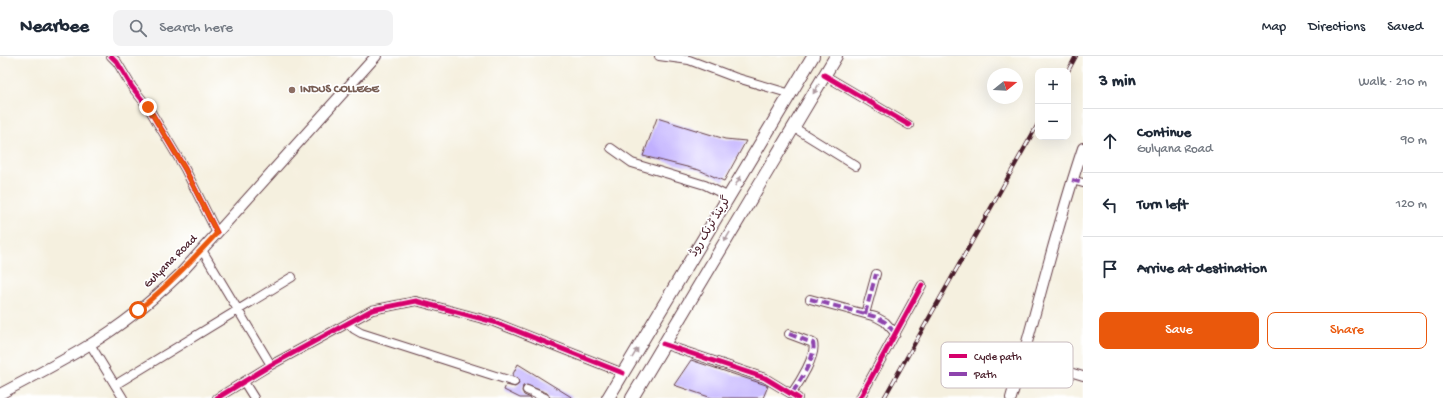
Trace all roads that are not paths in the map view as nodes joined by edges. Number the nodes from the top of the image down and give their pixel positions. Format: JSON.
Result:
{"nodes":[{"id":1,"x":111,"y":56,"type":"edge"},
{"id":2,"x":376,"y":56,"type":"edge"},
{"id":3,"x":659,"y":56,"type":"edge"},
{"id":4,"x":836,"y":56,"type":"edge"},
{"id":5,"x":809,"y":57,"type":"edge"},
{"id":6,"x":824,"y":75,"type":"junction"},
{"id":7,"x":790,"y":94,"type":"junction"},
{"id":8,"x":909,"y":125,"type":"dead end"},
{"id":9,"x":793,"y":127,"type":"junction"},
{"id":10,"x":611,"y":148,"type":"dead end"},
{"id":11,"x":1083,"y":148,"type":"edge"},
{"id":12,"x":856,"y":166,"type":"dead end"},
{"id":13,"x":1072,"y":180,"type":"junction"},
{"id":14,"x":1083,"y":184,"type":"edge"},
{"id":15,"x":729,"y":197,"type":"junction"},
{"id":16,"x":217,"y":233,"type":"junction"},
{"id":17,"x":202,"y":250,"type":"junction"},
{"id":18,"x":876,"y":274,"type":"dead end"},
{"id":19,"x":292,"y":277,"type":"dead end"},
{"id":20,"x":922,"y":285,"type":"dead end"},
{"id":21,"x":810,"y":299,"type":"dead end"},
{"id":22,"x":238,"y":310,"type":"junction"},
{"id":23,"x":865,"y":314,"type":"junction"},
{"id":24,"x":348,"y":322,"type":"junction"},
{"id":25,"x":646,"y":334,"type":"junction"},
{"id":26,"x":789,"y":334,"type":"dead end"},
{"id":27,"x":896,"y":334,"type":"junction"},
{"id":28,"x":1027,"y":342,"type":"edge"},
{"id":29,"x":90,"y":344,"type":"junction"},
{"id":30,"x":663,"y":344,"type":"junction"},
{"id":31,"x":272,"y":365,"type":"junction"},
{"id":32,"x":623,"y":373,"type":"junction"},
{"id":33,"x":1073,"y":373,"type":"edge"},
{"id":34,"x":1083,"y":376,"type":"edge"},
{"id":35,"x":244,"y":382,"type":"junction"},
{"id":36,"x":514,"y":382,"type":"dead end"},
{"id":37,"x":115,"y":385,"type":"junction"},
{"id":38,"x":1014,"y":388,"type":"edge"},
{"id":39,"x":527,"y":390,"type":"dead end"},
{"id":40,"x":0,"y":394,"type":"edge"},
{"id":41,"x":795,"y":396,"type":"edge"},
{"id":42,"x":123,"y":398,"type":"edge"},
{"id":43,"x":218,"y":398,"type":"edge"},
{"id":44,"x":254,"y":398,"type":"edge"},
{"id":45,"x":545,"y":398,"type":"edge"},
{"id":46,"x":608,"y":398,"type":"edge"},
{"id":47,"x":632,"y":398,"type":"edge"},
{"id":48,"x":860,"y":398,"type":"edge"},
{"id":49,"x":1011,"y":398,"type":"edge"}],
"edges":[{"from":1,"to":16,"type":"street"},
{"from":2,"to":16,"type":"main road","name":"Gulyana Road"},
{"from":3,"to":7,"type":"street"},
{"from":4,"to":6,"type":"highway","name":"گرینڈ ٹرنک روڈ"},
{"from":5,"to":7,"type":"highway","name":"گرینڈ ٹرنک روڈ"},
{"from":6,"to":8,"type":"street"},
{"from":6,"to":9,"type":"highway","name":"گرینڈ ٹرنک روڈ","one_way":true},
{"from":15,"to":7,"type":"highway","name":"گرینڈ ٹرنک روڈ","one_way":true},
{"from":9,"to":12,"type":"street"},
{"from":9,"to":30,"type":"highway","name":"گرینڈ ٹرنک روڈ","one_way":true},
{"from":10,"to":15,"type":"street"},
{"from":11,"to":13,"type":"main road"},
{"from":13,"to":14,"type":"street"},
{"from":13,"to":28,"type":"main road"},
{"from":15,"to":25,"type":"highway","name":"گرینڈ ٹرنک روڈ"},
{"from":16,"to":17,"type":"main road","name":"Gulyana Road"},
{"from":17,"to":22,"type":"street"},
{"from":17,"to":29,"type":"main road","name":"Gulyana Road"},
{"from":18,"to":23,"type":"street"},
{"from":19,"to":22,"type":"street"},
{"from":20,"to":27,"type":"street"},
{"from":21,"to":23,"type":"street"},
{"from":22,"to":31,"type":"street"},
{"from":22,"to":37,"type":"street"},
{"from":23,"to":27,"type":"street"},
{"from":24,"to":31,"type":"street"},
{"from":24,"to":32,"type":"street"},
{"from":24,"to":36,"type":"street"},
{"from":25,"to":30,"type":"highway"},
{"from":32,"to":25,"type":"highway","name":"گرینڈ ٹرنک روڈ","one_way":true},
{"from":26,"to":41,"type":"street"},
{"from":27,"to":48,"type":"street"},
{"from":29,"to":37,"type":"street"},
{"from":29,"to":40,"type":"main road","name":"Gulyana Road"},
{"from":30,"to":41,"type":"street"},
{"from":30,"to":47,"type":"highway","name":"گرینڈ ٹرنک روڈ"},
{"from":31,"to":35,"type":"street"},
{"from":32,"to":46,"type":"highway","name":"گرینڈ ٹرنک روڈ"},
{"from":33,"to":34,"type":"street"},
{"from":35,"to":43,"type":"street"},
{"from":35,"to":44,"type":"street"},
{"from":37,"to":42,"type":"street"},
{"from":38,"to":49,"type":"main road"},
{"from":39,"to":45,"type":"street"}]}
